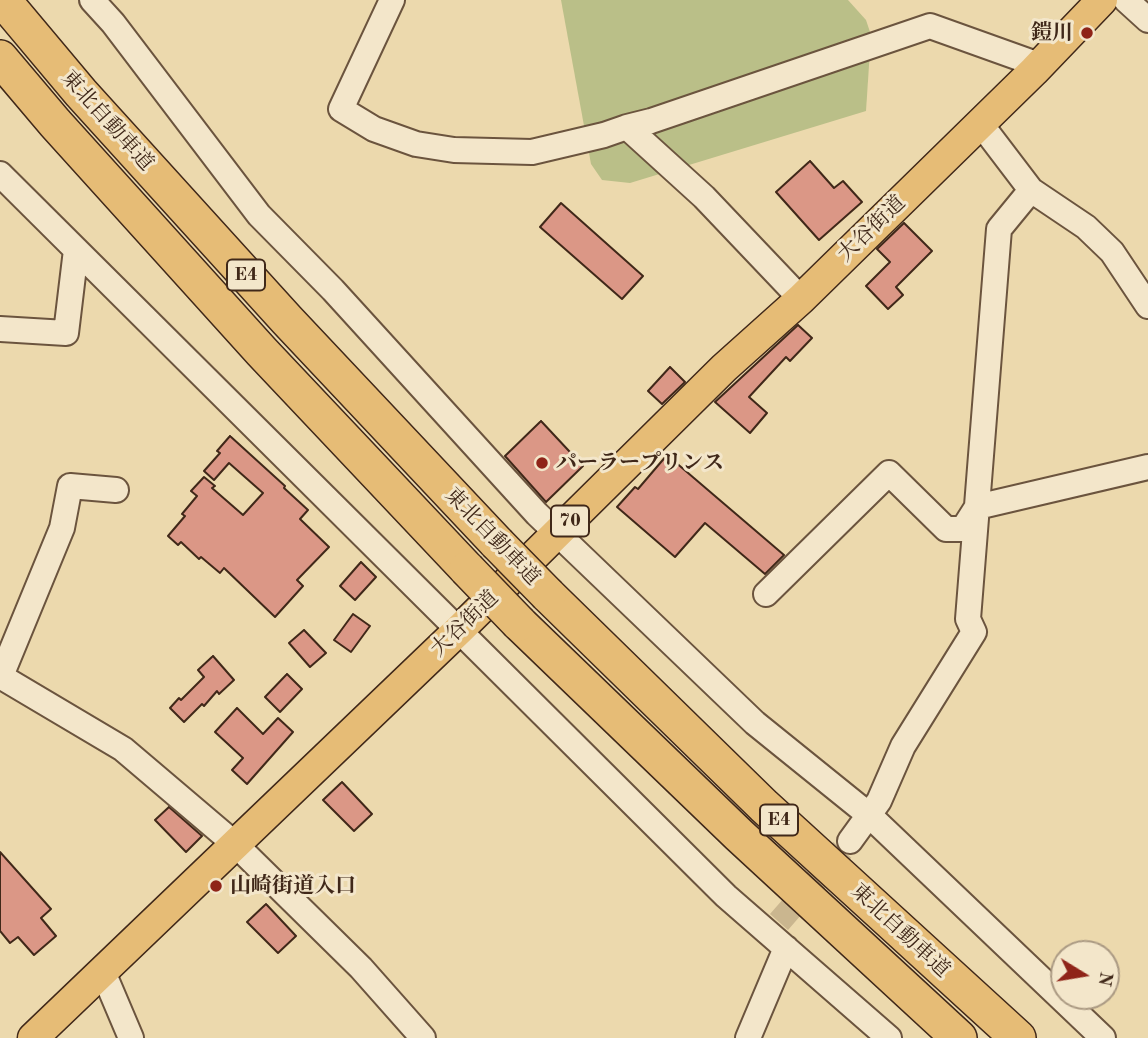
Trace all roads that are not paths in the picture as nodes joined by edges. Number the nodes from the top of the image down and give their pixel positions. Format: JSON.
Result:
{"nodes":[{"id":1,"x":3,"y":0,"type":"edge"},
{"id":2,"x":92,"y":0,"type":"edge"},
{"id":3,"x":393,"y":0,"type":"edge"},
{"id":4,"x":1102,"y":0,"type":"edge"},
{"id":5,"x":1126,"y":0,"type":"edge"},
{"id":6,"x":1148,"y":20,"type":"edge"},
{"id":7,"x":0,"y":58,"type":"edge"},
{"id":8,"x":1039,"y":65,"type":"junction"},
{"id":9,"x":980,"y":124,"type":"junction"},
{"id":10,"x":626,"y":127,"type":"junction"},
{"id":11,"x":0,"y":174,"type":"edge"},
{"id":12,"x":1031,"y":190,"type":"junction"},
{"id":13,"x":76,"y":250,"type":"junction"},
{"id":14,"x":802,"y":299,"type":"junction"},
{"id":15,"x":1148,"y":306,"type":"edge"},
{"id":16,"x":0,"y":329,"type":"edge"},
{"id":17,"x":1148,"y":467,"type":"edge"},
{"id":18,"x":116,"y":490,"type":"dead end"},
{"id":19,"x":977,"y":507,"type":"junction"},
{"id":20,"x":558,"y":533,"type":"junction"},
{"id":21,"x":766,"y":594,"type":"dead end"},
{"id":22,"x":460,"y":629,"type":"junction"},
{"id":23,"x":0,"y":676,"type":"edge"},
{"id":24,"x":869,"y":815,"type":"junction"},
{"id":25,"x":850,"y":841,"type":"tunnel mouth"},
{"id":26,"x":236,"y":845,"type":"junction"},
{"id":27,"x":778,"y":934,"type":"junction"},
{"id":28,"x":103,"y":972,"type":"junction"},
{"id":29,"x":416,"y":1036,"type":"edge"},
{"id":30,"x":33,"y":1038,"type":"edge"},
{"id":31,"x":131,"y":1038,"type":"edge"},
{"id":32,"x":748,"y":1038,"type":"edge"},
{"id":33,"x":889,"y":1038,"type":"edge"},
{"id":34,"x":959,"y":1038,"type":"edge"},
{"id":35,"x":1018,"y":1038,"type":"edge"},
{"id":36,"x":1103,"y":1038,"type":"edge"}],
"edges":[{"from":1,"to":35,"type":"highway","name":"東北自動車道","number":"E4","bridge":true},
{"from":2,"to":20,"type":"street"},
{"from":3,"to":10,"type":"street"},
{"from":4,"to":8,"type":"main road","name":"大谷街道","number":"70"},
{"from":5,"to":6,"type":"street"},
{"from":7,"to":34,"type":"highway","name":"東北自動車道","number":"E4","bridge":true},
{"from":8,"to":9,"type":"main road","name":"大谷街道","number":"70"},
{"from":8,"to":10,"type":"street"},
{"from":9,"to":12,"type":"street"},
{"from":9,"to":14,"type":"main road","name":"大谷街道","number":"70"},
{"from":10,"to":14,"type":"street"},
{"from":11,"to":13,"type":"street"},
{"from":12,"to":15,"type":"street"},
{"from":12,"to":19,"type":"street"},
{"from":13,"to":16,"type":"street"},
{"from":13,"to":22,"type":"street"},
{"from":14,"to":20,"type":"main road","name":"大谷街道","number":"70"},
{"from":17,"to":19,"type":"street"},
{"from":18,"to":23,"type":"street"},
{"from":19,"to":21,"type":"street"},
{"from":19,"to":24,"type":"street"},
{"from":20,"to":22,"type":"main road","name":"大谷街道","number":"70"},
{"from":20,"to":24,"type":"street"},
{"from":22,"to":26,"type":"main road","name":"大谷街道","number":"70"},
{"from":22,"to":27,"type":"street"},
{"from":23,"to":26,"type":"street"},
{"from":24,"to":25,"type":"street"},
{"from":24,"to":36,"type":"street"},
{"from":26,"to":28,"type":"main road","name":"大谷街道","number":"70"},
{"from":26,"to":29,"type":"street"},
{"from":27,"to":32,"type":"street"},
{"from":27,"to":33,"type":"street"},
{"from":28,"to":30,"type":"main road","name":"大谷街道","number":"70"},
{"from":28,"to":31,"type":"street"}]}
